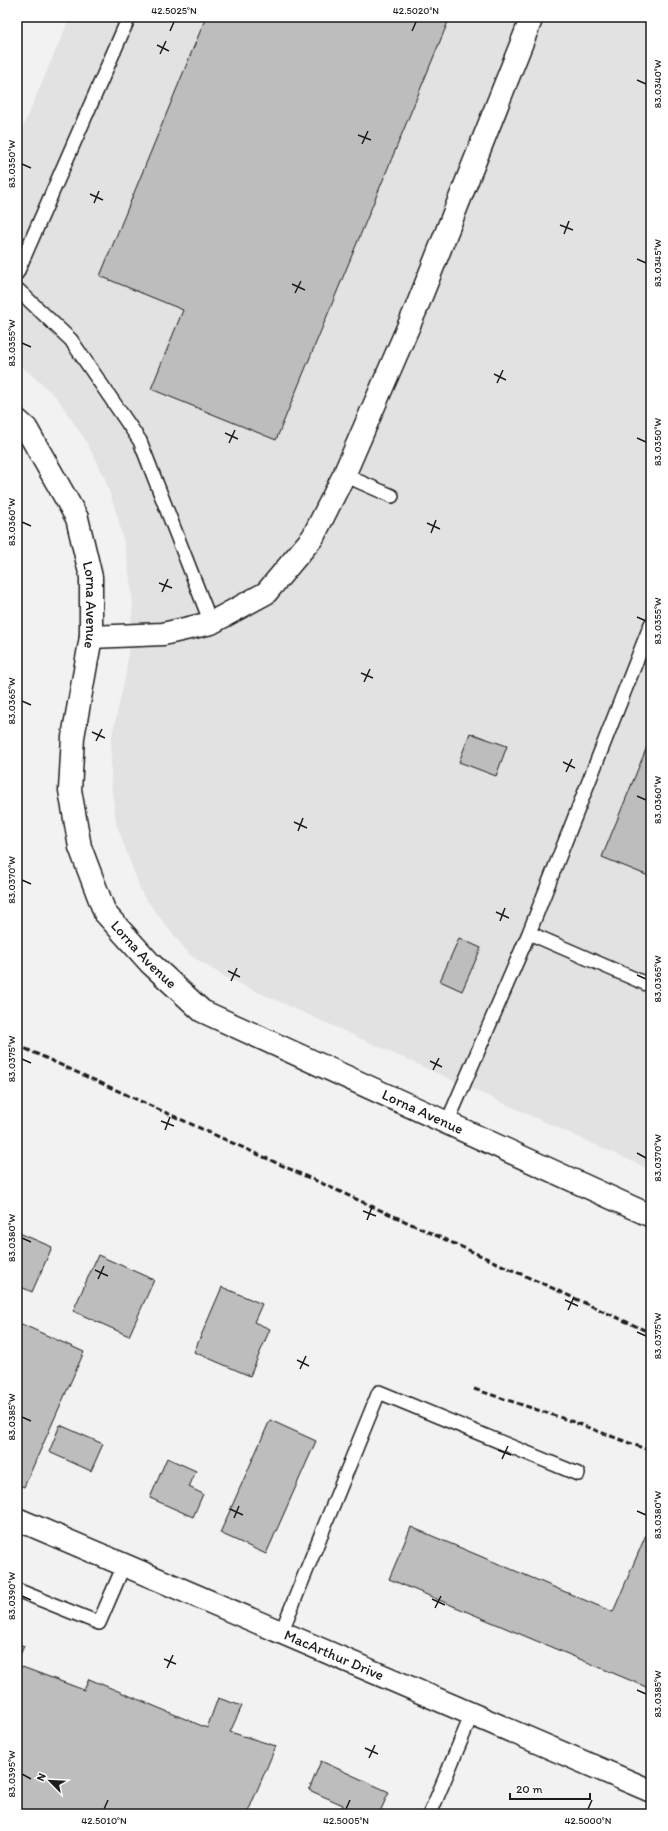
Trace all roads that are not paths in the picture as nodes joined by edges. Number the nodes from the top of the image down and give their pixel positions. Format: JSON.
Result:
{"nodes":[{"id":1,"x":129,"y":17,"type":"edge"},
{"id":2,"x":532,"y":17,"type":"edge"},
{"id":3,"x":17,"y":273,"type":"edge"},
{"id":4,"x":17,"y":289,"type":"edge"},
{"id":5,"x":17,"y":420,"type":"edge"},
{"id":6,"x":344,"y":475,"type":"junction"},
{"id":7,"x":392,"y":496,"type":"dead end"},
{"id":8,"x":212,"y":623,"type":"junction"},
{"id":9,"x":651,"y":624,"type":"edge"},
{"id":10,"x":91,"y":637,"type":"junction"},
{"id":11,"x":529,"y":933,"type":"junction"},
{"id":12,"x":651,"y":986,"type":"edge"},
{"id":13,"x":447,"y":1123,"type":"junction"},
{"id":14,"x":651,"y":1216,"type":"edge"},
{"id":15,"x":578,"y":1474,"type":"dead end"},
{"id":16,"x":17,"y":1519,"type":"edge"},
{"id":17,"x":124,"y":1565,"type":"junction"},
{"id":18,"x":17,"y":1590,"type":"edge"},
{"id":19,"x":281,"y":1633,"type":"junction"},
{"id":20,"x":472,"y":1714,"type":"junction"},
{"id":21,"x":651,"y":1791,"type":"edge"},
{"id":22,"x":430,"y":1814,"type":"edge"}],
"edges":[{"from":1,"to":3,"type":"lane"},
{"from":2,"to":6,"type":"street"},
{"from":4,"to":8,"type":"lane"},
{"from":5,"to":10,"type":"street","name":"Lorna Avenue"},
{"from":6,"to":7,"type":"lane"},
{"from":6,"to":8,"type":"street"},
{"from":8,"to":10,"type":"street"},
{"from":9,"to":11,"type":"lane"},
{"from":10,"to":13,"type":"street","name":"Lorna Avenue"},
{"from":11,"to":12,"type":"lane"},
{"from":11,"to":13,"type":"lane"},
{"from":13,"to":14,"type":"street","name":"Lorna Avenue"},
{"from":15,"to":19,"type":"lane"},
{"from":16,"to":17,"type":"street","name":"MacArthur Drive"},
{"from":17,"to":18,"type":"lane"},
{"from":17,"to":19,"type":"street","name":"MacArthur Drive"},
{"from":19,"to":20,"type":"street","name":"MacArthur Drive"},
{"from":20,"to":21,"type":"street","name":"MacArthur Drive"},
{"from":20,"to":22,"type":"lane"}]}
